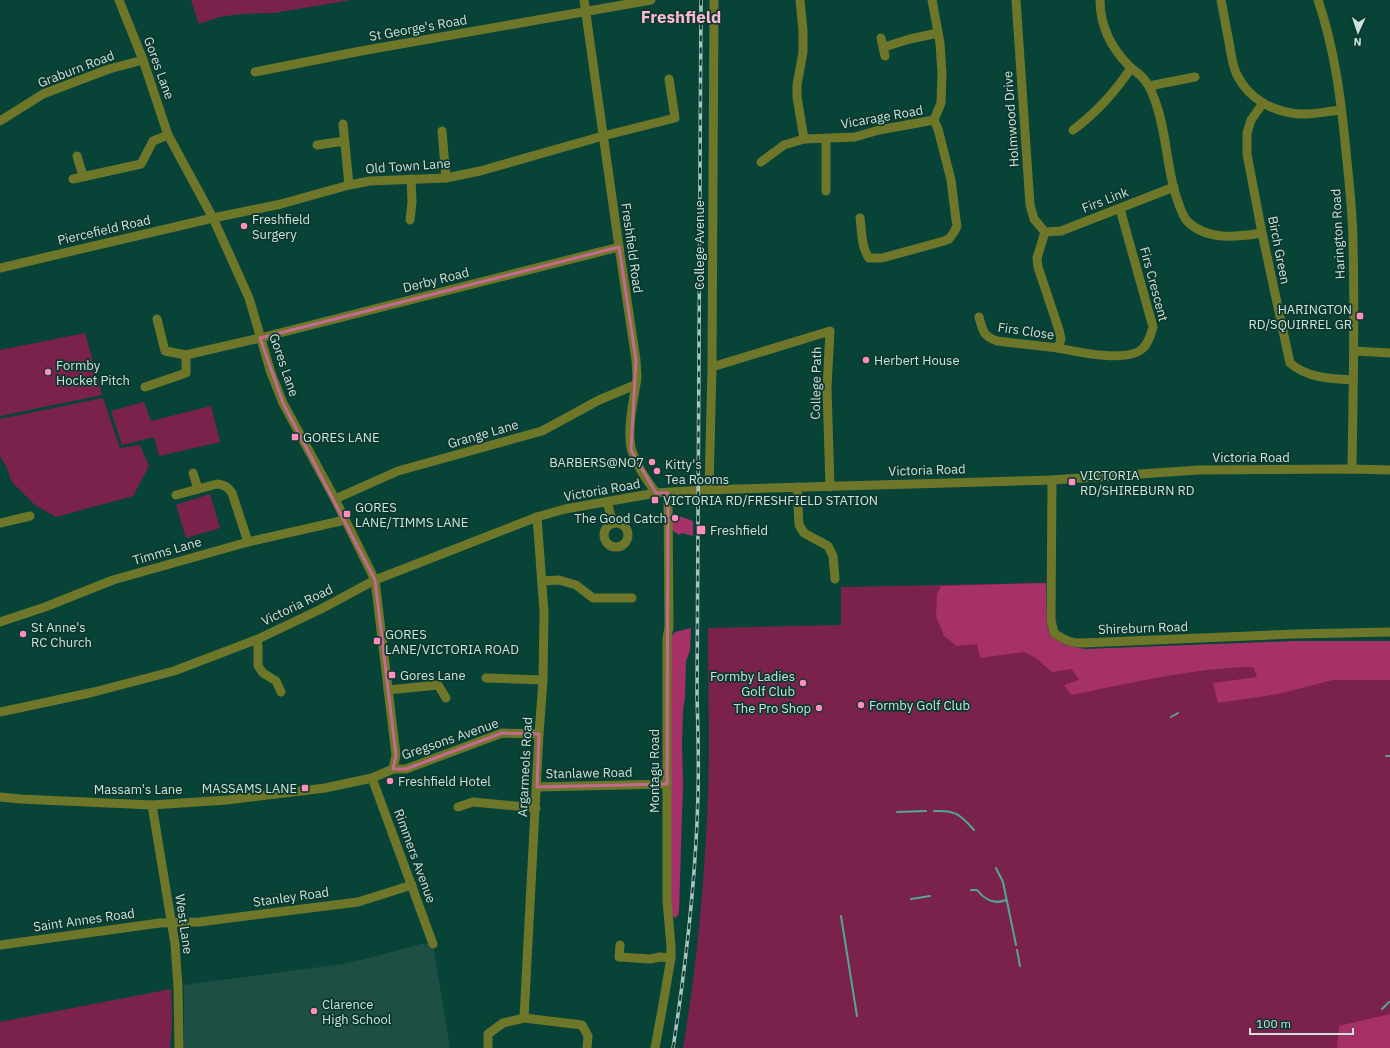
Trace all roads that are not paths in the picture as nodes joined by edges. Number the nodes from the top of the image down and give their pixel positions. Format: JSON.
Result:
{"nodes":[{"id":1,"x":119,"y":0,"type":"edge"},
{"id":2,"x":584,"y":0,"type":"edge"},
{"id":3,"x":651,"y":0,"type":"edge"},
{"id":4,"x":714,"y":0,"type":"edge"},
{"id":5,"x":800,"y":0,"type":"edge"},
{"id":6,"x":932,"y":0,"type":"edge"},
{"id":7,"x":1016,"y":0,"type":"edge"},
{"id":8,"x":1100,"y":0,"type":"edge"},
{"id":9,"x":1221,"y":0,"type":"edge"},
{"id":10,"x":1318,"y":0,"type":"edge"},
{"id":11,"x":586,"y":12,"type":"junction"},
{"id":12,"x":938,"y":33,"type":"junction"},
{"id":13,"x":883,"y":47,"type":"dead end"},
{"id":14,"x":143,"y":60,"type":"junction"},
{"id":15,"x":1131,"y":68,"type":"junction"},
{"id":16,"x":255,"y":72,"type":"dead end"},
{"id":17,"x":1195,"y":76,"type":"dead end"},
{"id":18,"x":669,"y":79,"type":"dead end"},
{"id":19,"x":1149,"y":86,"type":"junction"},
{"id":20,"x":1263,"y":103,"type":"junction"},
{"id":21,"x":1341,"y":110,"type":"junction"},
{"id":22,"x":934,"y":120,"type":"junction"},
{"id":23,"x":0,"y":121,"type":"edge"},
{"id":24,"x":343,"y":124,"type":"dead end"},
{"id":25,"x":1074,"y":130,"type":"dead end"},
{"id":26,"x":442,"y":131,"type":"dead end"},
{"id":27,"x":168,"y":135,"type":"junction"},
{"id":28,"x":603,"y":136,"type":"junction"},
{"id":29,"x":804,"y":139,"type":"junction"},
{"id":30,"x":826,"y":139,"type":"junction"},
{"id":31,"x":344,"y":140,"type":"junction"},
{"id":32,"x":317,"y":145,"type":"dead end"},
{"id":33,"x":77,"y":156,"type":"dead end"},
{"id":34,"x":761,"y":162,"type":"dead end"},
{"id":35,"x":83,"y":176,"type":"junction"},
{"id":36,"x":446,"y":178,"type":"junction"},
{"id":37,"x":73,"y":179,"type":"dead end"},
{"id":38,"x":411,"y":179,"type":"junction"},
{"id":39,"x":350,"y":185,"type":"junction"},
{"id":40,"x":1174,"y":187,"type":"junction"},
{"id":41,"x":826,"y":190,"type":"dead end"},
{"id":42,"x":1120,"y":209,"type":"junction"},
{"id":43,"x":213,"y":218,"type":"junction"},
{"id":44,"x":860,"y":218,"type":"dead end"},
{"id":45,"x":410,"y":220,"type":"dead end"},
{"id":46,"x":1045,"y":232,"type":"junction"},
{"id":47,"x":1262,"y":233,"type":"junction"},
{"id":48,"x":619,"y":247,"type":"junction"},
{"id":49,"x":0,"y":268,"type":"edge"},
{"id":50,"x":979,"y":317,"type":"dead end"},
{"id":51,"x":157,"y":319,"type":"dead end"},
{"id":52,"x":260,"y":338,"type":"junction"},
{"id":53,"x":1058,"y":348,"type":"junction"},
{"id":54,"x":1354,"y":351,"type":"junction"},
{"id":55,"x":1390,"y":353,"type":"edge"},
{"id":56,"x":186,"y":354,"type":"junction"},
{"id":57,"x":712,"y":367,"type":"junction"},
{"id":58,"x":1353,"y":380,"type":"junction"},
{"id":59,"x":635,"y":385,"type":"junction"},
{"id":60,"x":145,"y":387,"type":"dead end"},
{"id":61,"x":1352,"y":469,"type":"junction"},
{"id":62,"x":1390,"y":470,"type":"edge"},
{"id":63,"x":193,"y":473,"type":"dead end"},
{"id":64,"x":1052,"y":480,"type":"junction"},
{"id":65,"x":797,"y":487,"type":"junction"},
{"id":66,"x":830,"y":487,"type":"junction"},
{"id":67,"x":198,"y":489,"type":"junction"},
{"id":68,"x":709,"y":489,"type":"junction"},
{"id":69,"x":668,"y":492,"type":"junction"},
{"id":70,"x":656,"y":493,"type":"junction"},
{"id":71,"x":176,"y":495,"type":"dead end"},
{"id":72,"x":335,"y":499,"type":"junction"},
{"id":73,"x":606,"y":502,"type":"junction"},
{"id":74,"x":30,"y":516,"type":"dead end"},
{"id":75,"x":537,"y":517,"type":"junction"},
{"id":76,"x":346,"y":520,"type":"junction"},
{"id":77,"x":0,"y":523,"type":"edge"},
{"id":78,"x":613,"y":523,"type":"dead end"},
{"id":79,"x":248,"y":542,"type":"junction"},
{"id":80,"x":835,"y":579,"type":"dead end"},
{"id":81,"x":375,"y":580,"type":"junction"},
{"id":82,"x":542,"y":581,"type":"junction"},
{"id":83,"x":632,"y":598,"type":"dead end"},
{"id":84,"x":0,"y":622,"type":"edge"},
{"id":85,"x":1390,"y":632,"type":"edge"},
{"id":86,"x":257,"y":640,"type":"junction"},
{"id":87,"x":486,"y":678,"type":"dead end"},
{"id":88,"x":543,"y":680,"type":"junction"},
{"id":89,"x":388,"y":690,"type":"junction"},
{"id":90,"x":281,"y":692,"type":"dead end"},
{"id":91,"x":446,"y":698,"type":"dead end"},
{"id":92,"x":0,"y":712,"type":"edge"},
{"id":93,"x":539,"y":734,"type":"junction"},
{"id":94,"x":393,"y":769,"type":"junction"},
{"id":95,"x":372,"y":778,"type":"junction"},
{"id":96,"x":667,"y":784,"type":"junction"},
{"id":97,"x":537,"y":787,"type":"junction"},
{"id":98,"x":0,"y":797,"type":"edge"},
{"id":99,"x":152,"y":805,"type":"junction"},
{"id":100,"x":458,"y":807,"type":"dead end"},
{"id":101,"x":536,"y":808,"type":"junction"},
{"id":102,"x":412,"y":884,"type":"junction"},
{"id":103,"x":172,"y":923,"type":"junction"},
{"id":104,"x":434,"y":944,"type":"dead end"},
{"id":105,"x":0,"y":945,"type":"edge"},
{"id":106,"x":620,"y":946,"type":"dead end"},
{"id":107,"x":670,"y":958,"type":"junction"},
{"id":108,"x":524,"y":1018,"type":"junction"},
{"id":109,"x":179,"y":1048,"type":"edge"},
{"id":110,"x":488,"y":1048,"type":"edge"},
{"id":111,"x":587,"y":1048,"type":"edge"},
{"id":112,"x":655,"y":1048,"type":"edge"}],
"edges":[{"from":1,"to":14,"type":"street","name":"Gores Lane"},
{"from":2,"to":11,"type":"street","name":"Freshfield Road"},
{"from":3,"to":11,"type":"street","name":"St George's Road"},
{"from":4,"to":57,"type":"street","name":"College Avenue"},
{"from":5,"to":29,"type":"street"},
{"from":6,"to":12,"type":"street","name":"Vicarage Road"},
{"from":7,"to":46,"type":"street","name":"Holmwood Drive"},
{"from":8,"to":15,"type":"street"},
{"from":9,"to":20,"type":"street"},
{"from":10,"to":21,"type":"street","name":"Harington Road"},
{"from":11,"to":16,"type":"street","name":"St George's Road"},
{"from":11,"to":28,"type":"street","name":"Freshfield Road"},
{"from":12,"to":13,"type":"street"},
{"from":12,"to":22,"type":"street","name":"Vicarage Road"},
{"from":14,"to":23,"type":"street","name":"Graburn Road"},
{"from":14,"to":27,"type":"street","name":"Gores Lane"},
{"from":15,"to":19,"type":"street"},
{"from":15,"to":25,"type":"street"},
{"from":17,"to":19,"type":"street"},
{"from":18,"to":28,"type":"street","name":"Old Town Lane"},
{"from":19,"to":40,"type":"street"},
{"from":20,"to":21,"type":"street"},
{"from":20,"to":47,"type":"street","name":"Birch Green"},
{"from":21,"to":54,"type":"street","name":"Harington Road"},
{"from":22,"to":30,"type":"street","name":"Vicarage Road"},
{"from":22,"to":44,"type":"street"},
{"from":24,"to":31,"type":"street"},
{"from":26,"to":36,"type":"street"},
{"from":27,"to":35,"type":"street"},
{"from":27,"to":43,"type":"street","name":"Gores Lane"},
{"from":28,"to":36,"type":"street","name":"Old Town Lane"},
{"from":28,"to":48,"type":"street","name":"Freshfield Road"},
{"from":29,"to":30,"type":"street","name":"Vicarage Road"},
{"from":29,"to":34,"type":"street","name":"Vicarage Road"},
{"from":30,"to":41,"type":"street"},
{"from":31,"to":32,"type":"street"},
{"from":31,"to":39,"type":"street"},
{"from":33,"to":35,"type":"street"},
{"from":35,"to":37,"type":"street"},
{"from":36,"to":38,"type":"street","name":"Old Town Lane"},
{"from":38,"to":39,"type":"street","name":"Old Town Lane"},
{"from":38,"to":45,"type":"street"},
{"from":39,"to":43,"type":"street","name":"Old Town Lane"},
{"from":40,"to":42,"type":"street","name":"Firs Link"},
{"from":40,"to":47,"type":"street"},
{"from":42,"to":46,"type":"street","name":"Firs Link"},
{"from":42,"to":53,"type":"street","name":"Firs Crescent"},
{"from":43,"to":49,"type":"street","name":"Piercefield Road"},
{"from":43,"to":52,"type":"street","name":"Gores Lane"},
{"from":46,"to":53,"type":"street"},
{"from":47,"to":58,"type":"street","name":"Birch Green"},
{"from":48,"to":52,"type":"street","name":"Derby Road"},
{"from":48,"to":59,"type":"street","name":"Freshfield Road"},
{"from":50,"to":53,"type":"street","name":"Firs Close"},
{"from":51,"to":56,"type":"street"},
{"from":52,"to":56,"type":"street","name":"Derby Road"},
{"from":52,"to":72,"type":"street","name":"Gores Lane"},
{"from":54,"to":55,"type":"street"},
{"from":54,"to":58,"type":"street","name":"Harington Road"},
{"from":56,"to":60,"type":"street"},
{"from":57,"to":66,"type":"street","name":"College Path"},
{"from":57,"to":68,"type":"street","name":"College Avenue"},
{"from":58,"to":61,"type":"street","name":"Harington Road"},
{"from":59,"to":70,"type":"street","name":"Freshfield Road"},
{"from":59,"to":72,"type":"street","name":"Grange Lane"},
{"from":61,"to":62,"type":"street","name":"Victoria Road"},
{"from":61,"to":64,"type":"street","name":"Victoria Road"},
{"from":63,"to":67,"type":"street"},
{"from":64,"to":66,"type":"street","name":"Victoria Road"},
{"from":64,"to":85,"type":"street","name":"Shireburn Road"},
{"from":65,"to":66,"type":"street","name":"Victoria Road"},
{"from":65,"to":68,"type":"street","name":"Victoria Road"},
{"from":65,"to":80,"type":"street"},
{"from":67,"to":71,"type":"street"},
{"from":67,"to":79,"type":"street"},
{"from":68,"to":69,"type":"street","name":"Victoria Road"},
{"from":69,"to":70,"type":"street","name":"Victoria Road"},
{"from":69,"to":96,"type":"street","name":"Montagu Road"},
{"from":70,"to":73,"type":"street","name":"Victoria Road"},
{"from":72,"to":76,"type":"street","name":"Gores Lane"},
{"from":73,"to":75,"type":"street","name":"Victoria Road"},
{"from":73,"to":78,"type":"street"},
{"from":74,"to":77,"type":"street"},
{"from":75,"to":81,"type":"street","name":"Victoria Road"},
{"from":75,"to":82,"type":"street","name":"Argarmeols Road"},
{"from":76,"to":79,"type":"street","name":"Timms Lane"},
{"from":76,"to":81,"type":"street","name":"Gores Lane"},
{"from":79,"to":84,"type":"street","name":"Timms Lane"},
{"from":81,"to":86,"type":"street","name":"Victoria Road"},
{"from":81,"to":89,"type":"street","name":"Gores Lane"},
{"from":82,"to":83,"type":"street"},
{"from":82,"to":88,"type":"street","name":"Argarmeols Road"},
{"from":86,"to":90,"type":"street"},
{"from":86,"to":92,"type":"street","name":"Victoria Road"},
{"from":87,"to":88,"type":"street"},
{"from":88,"to":93,"type":"street","name":"Argarmeols Road"},
{"from":89,"to":91,"type":"street"},
{"from":89,"to":94,"type":"street","name":"Gores Lane"},
{"from":93,"to":94,"type":"street","name":"Gregsons Avenue"},
{"from":93,"to":97,"type":"street","name":"Argarmeols Road"},
{"from":94,"to":95,"type":"street","name":"Massam's Lane"},
{"from":95,"to":99,"type":"street","name":"Massam's Lane"},
{"from":95,"to":102,"type":"street","name":"Rimmers Avenue"},
{"from":96,"to":97,"type":"street","name":"Stanlawe Road"},
{"from":96,"to":107,"type":"street","name":"Montagu Road"},
{"from":97,"to":101,"type":"street","name":"Argarmeols Road"},
{"from":98,"to":99,"type":"street","name":"Massam's Lane"},
{"from":99,"to":103,"type":"street","name":"West Lane"},
{"from":100,"to":101,"type":"street"},
{"from":101,"to":108,"type":"street","name":"Argarmeols Road"},
{"from":102,"to":103,"type":"street","name":"Stanley Road"},
{"from":102,"to":104,"type":"street","name":"Rimmers Avenue"},
{"from":103,"to":105,"type":"street","name":"Saint Annes Road"},
{"from":103,"to":109,"type":"street","name":"West Lane"},
{"from":106,"to":107,"type":"street"},
{"from":107,"to":112,"type":"street","name":"Montagu Road"},
{"from":108,"to":110,"type":"street"},
{"from":108,"to":111,"type":"street"}]}
